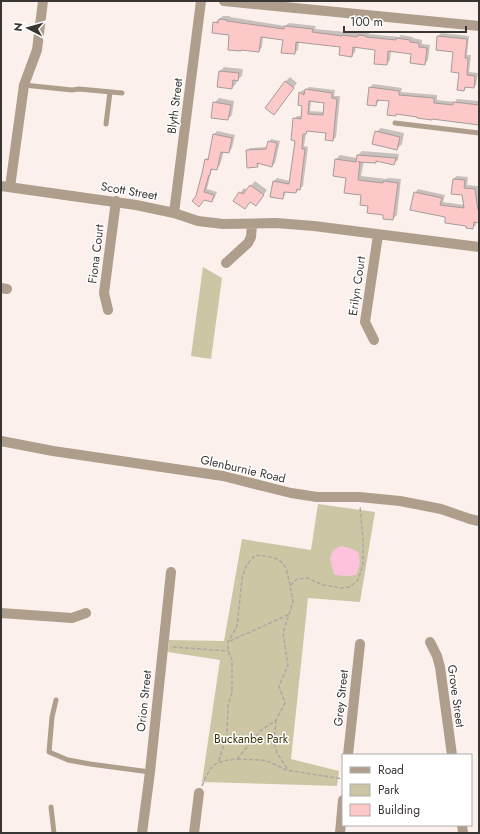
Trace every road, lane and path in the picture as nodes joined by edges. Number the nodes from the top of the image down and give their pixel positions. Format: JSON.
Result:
{"nodes":[{"id":1,"x":43,"y":1,"type":"edge"},
{"id":2,"x":201,"y":1,"type":"edge"},
{"id":3,"x":224,"y":1,"type":"edge"},
{"id":4,"x":479,"y":26,"type":"edge"},
{"id":5,"x":24,"y":85,"type":"junction"},
{"id":6,"x":110,"y":92,"type":"junction"},
{"id":7,"x":122,"y":93,"type":"dead end"},
{"id":8,"x":395,"y":123,"type":"dead end"},
{"id":9,"x":106,"y":124,"type":"dead end"},
{"id":10,"x":479,"y":133,"type":"edge"},
{"id":11,"x":5,"y":187,"type":"edge"},
{"id":12,"x":116,"y":201,"type":"junction"},
{"id":13,"x":174,"y":213,"type":"junction"},
{"id":14,"x":252,"y":224,"type":"junction"},
{"id":15,"x":378,"y":234,"type":"junction"},
{"id":16,"x":479,"y":247,"type":"edge"},
{"id":17,"x":226,"y":263,"type":"dead end"},
{"id":18,"x":108,"y":310,"type":"dead end"},
{"id":19,"x":374,"y":340,"type":"dead end"},
{"id":20,"x":1,"y":441,"type":"edge"},
{"id":21,"x":359,"y":497,"type":"junction"},
{"id":22,"x":479,"y":521,"type":"edge"},
{"id":23,"x":171,"y":572,"type":"dead end"},
{"id":24,"x":290,"y":586,"type":"junction"},
{"id":25,"x":1,"y":613,"type":"edge"},
{"id":26,"x":86,"y":613,"type":"dead end"},
{"id":27,"x":290,"y":614,"type":"junction"},
{"id":28,"x":228,"y":642,"type":"junction"},
{"id":29,"x":430,"y":642,"type":"dead end"},
{"id":30,"x":360,"y":644,"type":"dead end"},
{"id":31,"x":163,"y":646,"type":"junction"},
{"id":32,"x":228,"y":650,"type":"junction"},
{"id":33,"x":56,"y":700,"type":"dead end"},
{"id":34,"x":276,"y":720,"type":"junction"},
{"id":35,"x":348,"y":754,"type":"edge"},
{"id":36,"x":452,"y":754,"type":"edge"},
{"id":37,"x":238,"y":759,"type":"junction"},
{"id":38,"x":219,"y":762,"type":"junction"},
{"id":39,"x":288,"y":770,"type":"junction"},
{"id":40,"x":150,"y":772,"type":"junction"},
{"id":41,"x":342,"y":779,"type":"edge"},
{"id":42,"x":198,"y":793,"type":"joint"},
{"id":43,"x":52,"y":808,"type":"dead end"},
{"id":44,"x":342,"y":811,"type":"edge"},
{"id":45,"x":54,"y":833,"type":"edge"},
{"id":46,"x":142,"y":833,"type":"edge"},
{"id":47,"x":194,"y":833,"type":"edge"},
{"id":48,"x":340,"y":833,"type":"edge"}],
"edges":[{"from":1,"to":5,"type":"street"},
{"from":2,"to":13,"type":"street","name":"Blyth Street"},
{"from":3,"to":4,"type":"street"},
{"from":5,"to":6,"type":"lane"},
{"from":5,"to":11,"type":"street"},
{"from":6,"to":7,"type":"lane"},
{"from":6,"to":9,"type":"lane"},
{"from":8,"to":10,"type":"lane"},
{"from":11,"to":12,"type":"street","name":"Scott Street"},
{"from":12,"to":13,"type":"street","name":"Scott Street"},
{"from":12,"to":18,"type":"street","name":"Fiona Court"},
{"from":13,"to":14,"type":"street","name":"Scott Street"},
{"from":14,"to":15,"type":"street","name":"Scott Street"},
{"from":14,"to":17,"type":"street"},
{"from":15,"to":16,"type":"street","name":"Scott Street"},
{"from":15,"to":19,"type":"street","name":"Erilyn Court"},
{"from":20,"to":21,"type":"street","name":"Glenburnie Road"},
{"from":21,"to":22,"type":"street","name":"Glenburnie Road"},
{"from":21,"to":24,"type":"path"},
{"from":23,"to":31,"type":"street","name":"Orion Street"},
{"from":24,"to":27,"type":"path"},
{"from":24,"to":28,"type":"path"},
{"from":25,"to":26,"type":"street"},
{"from":27,"to":28,"type":"path"},
{"from":27,"to":34,"type":"path"},
{"from":28,"to":32,"type":"path"},
{"from":29,"to":36,"type":"street","name":"Grove Street"},
{"from":30,"to":35,"type":"street","name":"Grey Street"},
{"from":31,"to":32,"type":"path"},
{"from":31,"to":40,"type":"street","name":"Orion Street"},
{"from":32,"to":38,"type":"path"},
{"from":33,"to":40,"type":"lane"},
{"from":34,"to":37,"type":"path"},
{"from":34,"to":39,"type":"path"},
{"from":37,"to":38,"type":"path"},
{"from":37,"to":39,"type":"path"},
{"from":38,"to":42,"type":"path"},
{"from":39,"to":41,"type":"path"},
{"from":40,"to":46,"type":"street","name":"Orion Street"},
{"from":42,"to":47,"type":"street"},
{"from":43,"to":45,"type":"lane"},
{"from":44,"to":48,"type":"street"}]}
